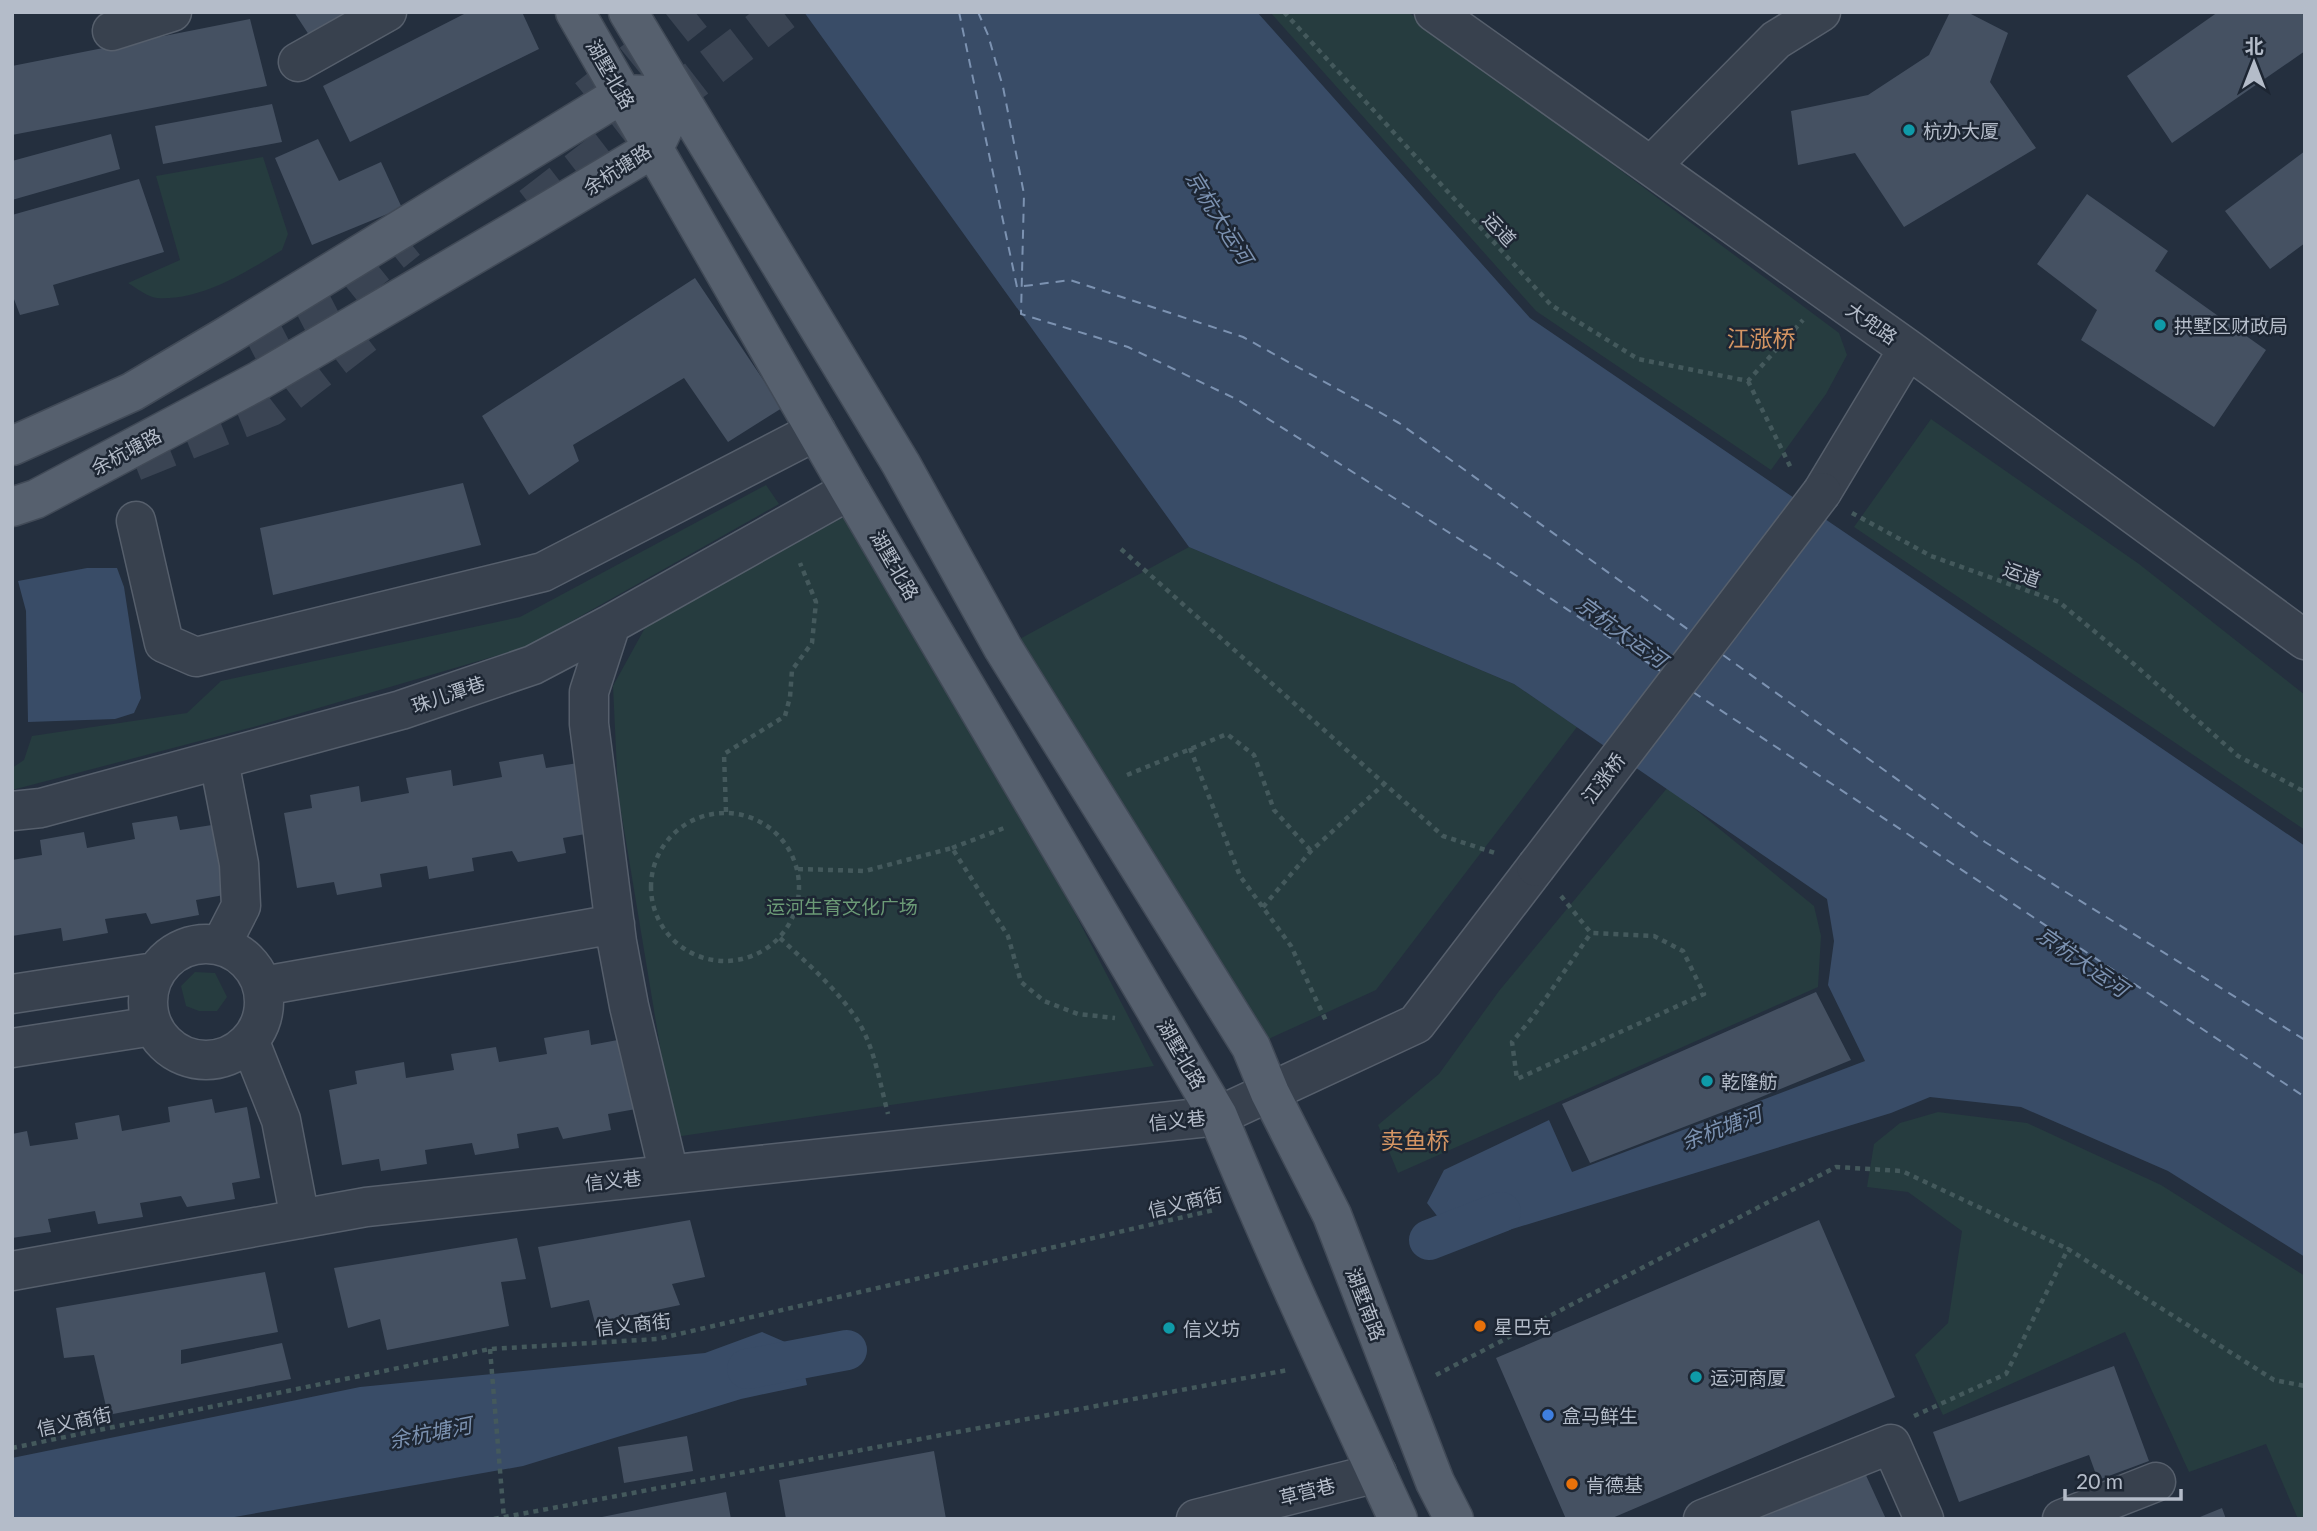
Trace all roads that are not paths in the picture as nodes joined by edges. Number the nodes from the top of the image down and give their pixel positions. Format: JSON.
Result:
{"nodes":[{"id":1,"x":172,"y":12,"type":"edge"},
{"id":2,"x":387,"y":12,"type":"edge"},
{"id":3,"x":575,"y":12,"type":"edge"},
{"id":4,"x":628,"y":12,"type":"edge"},
{"id":5,"x":1434,"y":12,"type":"edge"},
{"id":6,"x":1821,"y":12,"type":"edge"},
{"id":7,"x":112,"y":31,"type":"dead end"},
{"id":8,"x":298,"y":62,"type":"dead end"},
{"id":9,"x":622,"y":94,"type":"junction"},
{"id":10,"x":679,"y":96,"type":"junction"},
{"id":11,"x":653,"y":148,"type":"junction"},
{"id":12,"x":1651,"y":166,"type":"junction"},
{"id":13,"x":1908,"y":349,"type":"junction"},
{"id":14,"x":816,"y":431,"type":"junction"},
{"id":15,"x":12,"y":446,"type":"edge"},
{"id":16,"x":850,"y":490,"type":"junction"},
{"id":17,"x":12,"y":507,"type":"edge"},
{"id":18,"x":136,"y":521,"type":"dead end"},
{"id":19,"x":611,"y":624,"type":"junction"},
{"id":20,"x":2305,"y":640,"type":"edge"},
{"id":21,"x":219,"y":761,"type":"junction"},
{"id":22,"x":12,"y":811,"type":"edge"},
{"id":23,"x":615,"y":924,"type":"junction"},
{"id":24,"x":221,"y":945,"type":"junction"},
{"id":25,"x":155,"y":972,"type":"junction"},
{"id":26,"x":263,"y":986,"type":"junction"},
{"id":27,"x":12,"y":994,"type":"edge"},
{"id":28,"x":153,"y":1026,"type":"junction"},
{"id":29,"x":250,"y":1042,"type":"junction"},
{"id":30,"x":12,"y":1048,"type":"edge"},
{"id":31,"x":1270,"y":1093,"type":"junction"},
{"id":32,"x":1218,"y":1116,"type":"junction"},
{"id":33,"x":669,"y":1174,"type":"junction"},
{"id":34,"x":300,"y":1219,"type":"junction"},
{"id":35,"x":12,"y":1271,"type":"edge"},
{"id":36,"x":1377,"y":1473,"type":"junction"},
{"id":37,"x":2156,"y":1482,"type":"dead end"},
{"id":38,"x":1196,"y":1519,"type":"edge"},
{"id":39,"x":1398,"y":1519,"type":"edge"},
{"id":40,"x":1454,"y":1519,"type":"edge"},
{"id":41,"x":1703,"y":1519,"type":"edge"},
{"id":42,"x":1924,"y":1519,"type":"edge"},
{"id":43,"x":2062,"y":1519,"type":"edge"}],
"edges":[{"from":1,"to":7,"type":"street"},
{"from":2,"to":8,"type":"street"},
{"from":3,"to":9,"type":"main road","name":"湖墅北路"},
{"from":4,"to":10,"type":"main road"},
{"from":5,"to":12,"type":"street","name":"大兜路"},
{"from":6,"to":12,"type":"street"},
{"from":9,"to":10,"type":"main road"},
{"from":9,"to":11,"type":"main road","name":"湖墅北路"},
{"from":9,"to":15,"type":"main road"},
{"from":10,"to":11,"type":"main road","name":"余杭塘路"},
{"from":10,"to":31,"type":"main road"},
{"from":11,"to":14,"type":"main road","name":"湖墅北路"},
{"from":11,"to":17,"type":"main road","name":"余杭塘路"},
{"from":12,"to":13,"type":"street","name":"大兜路"},
{"from":13,"to":20,"type":"street","name":"大兜路"},
{"from":13,"to":31,"type":"street","name":"江涨桥","bridge":true},
{"from":14,"to":16,"type":"main road","name":"湖墅北路"},
{"from":14,"to":18,"type":"street"},
{"from":16,"to":19,"type":"street","name":"珠儿潭巷"},
{"from":16,"to":32,"type":"main road","name":"湖墅北路"},
{"from":19,"to":21,"type":"street","name":"珠儿潭巷"},
{"from":19,"to":23,"type":"street"},
{"from":21,"to":22,"type":"street","name":"珠儿潭巷"},
{"from":21,"to":24,"type":"street"},
{"from":23,"to":26,"type":"street"},
{"from":23,"to":33,"type":"street"},
{"from":24,"to":25,"type":"street"},
{"from":24,"to":26,"type":"street"},
{"from":25,"to":27,"type":"street"},
{"from":25,"to":28,"type":"street"},
{"from":26,"to":29,"type":"street"},
{"from":28,"to":29,"type":"street"},
{"from":28,"to":30,"type":"street"},
{"from":29,"to":34,"type":"street"},
{"from":31,"to":32,"type":"street","name":"江涨桥"},
{"from":31,"to":40,"type":"main road","name":"湖墅南路"},
{"from":32,"to":33,"type":"street","name":"信义巷"},
{"from":32,"to":36,"type":"main road"},
{"from":33,"to":34,"type":"street","name":"信义巷"},
{"from":34,"to":35,"type":"street","name":"信义巷"},
{"from":36,"to":38,"type":"street","name":"草营巷"},
{"from":36,"to":39,"type":"main road"},
{"from":37,"to":43,"type":"street"},
{"from":41,"to":42,"type":"street"}]}
